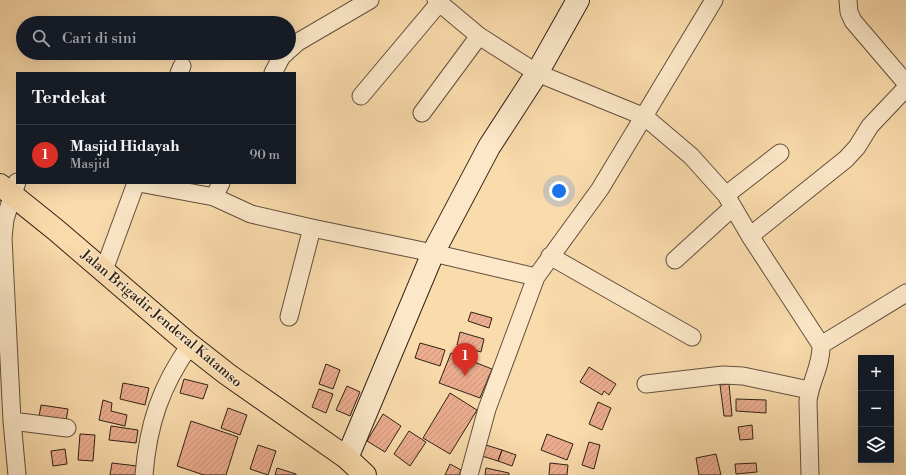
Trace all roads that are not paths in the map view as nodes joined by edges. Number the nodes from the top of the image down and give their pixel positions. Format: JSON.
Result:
{"nodes":[{"id":1,"x":370,"y":0,"type":"edge"},
{"id":2,"x":578,"y":0,"type":"edge"},
{"id":3,"x":714,"y":0,"type":"edge"},
{"id":4,"x":848,"y":0,"type":"edge"},
{"id":5,"x":438,"y":1,"type":"edge"},
{"id":6,"x":479,"y":36,"type":"junction"},
{"id":7,"x":296,"y":44,"type":"edge"},
{"id":8,"x":280,"y":60,"type":"edge"},
{"id":9,"x":274,"y":72,"type":"edge"},
{"id":10,"x":537,"y":73,"type":"junction"},
{"id":11,"x":906,"y":83,"type":"edge"},
{"id":12,"x":906,"y":88,"type":"edge"},
{"id":13,"x":361,"y":96,"type":"dead end"},
{"id":14,"x":422,"y":114,"type":"dead end"},
{"id":15,"x":645,"y":117,"type":"junction"},
{"id":16,"x":780,"y":153,"type":"dead end"},
{"id":17,"x":136,"y":184,"type":"edge"},
{"id":18,"x":151,"y":184,"type":"edge"},
{"id":19,"x":9,"y":188,"type":"edge"},
{"id":20,"x":218,"y":190,"type":"edge"},
{"id":21,"x":730,"y":201,"type":"junction"},
{"id":22,"x":312,"y":228,"type":"junction"},
{"id":23,"x":750,"y":236,"type":"junction"},
{"id":24,"x":433,"y":253,"type":"junction"},
{"id":25,"x":550,"y":256,"type":"junction"},
{"id":26,"x":675,"y":260,"type":"dead end"},
{"id":27,"x":104,"y":270,"type":"junction"},
{"id":28,"x":536,"y":277,"type":"junction"},
{"id":29,"x":906,"y":293,"type":"edge"},
{"id":30,"x":289,"y":317,"type":"dead end"},
{"id":31,"x":692,"y":337,"type":"dead end"},
{"id":32,"x":190,"y":345,"type":"junction"},
{"id":33,"x":821,"y":345,"type":"junction"},
{"id":34,"x":646,"y":384,"type":"dead end"},
{"id":35,"x":809,"y":390,"type":"junction"},
{"id":36,"x":8,"y":425,"type":"edge"},
{"id":37,"x":67,"y":428,"type":"dead end"},
{"id":38,"x":347,"y":458,"type":"junction"},
{"id":39,"x":17,"y":475,"type":"edge"},
{"id":40,"x":144,"y":475,"type":"edge"},
{"id":41,"x":365,"y":475,"type":"edge"},
{"id":42,"x":468,"y":475,"type":"edge"},
{"id":43,"x":810,"y":475,"type":"edge"}],
"edges":[{"from":1,"to":7,"type":"street"},
{"from":2,"to":10,"type":"street"},
{"from":3,"to":15,"type":"street"},
{"from":4,"to":11,"type":"street"},
{"from":5,"to":6,"type":"street"},
{"from":5,"to":13,"type":"street"},
{"from":6,"to":10,"type":"street"},
{"from":6,"to":14,"type":"street"},
{"from":8,"to":9,"type":"street"},
{"from":10,"to":15,"type":"street"},
{"from":10,"to":24,"type":"street"},
{"from":12,"to":23,"type":"street"},
{"from":15,"to":21,"type":"street"},
{"from":15,"to":25,"type":"street"},
{"from":16,"to":21,"type":"street"},
{"from":17,"to":27,"type":"street"},
{"from":18,"to":20,"type":"street"},
{"from":19,"to":27,"type":"highway","name":"Jalan Brigadir Jenderal Katamso"},
{"from":19,"to":36,"type":"street"},
{"from":20,"to":22,"type":"street"},
{"from":21,"to":23,"type":"street"},
{"from":21,"to":26,"type":"street"},
{"from":22,"to":24,"type":"street"},
{"from":22,"to":30,"type":"street"},
{"from":23,"to":33,"type":"street"},
{"from":24,"to":28,"type":"street"},
{"from":24,"to":38,"type":"street"},
{"from":25,"to":28,"type":"street"},
{"from":25,"to":31,"type":"street"},
{"from":27,"to":32,"type":"highway","name":"Jalan Brigadir Jenderal Katamso"},
{"from":28,"to":42,"type":"street"},
{"from":29,"to":33,"type":"street"},
{"from":32,"to":38,"type":"highway","name":"Jalan Brigadir Jenderal Katamso"},
{"from":32,"to":40,"type":"street"},
{"from":33,"to":35,"type":"street"},
{"from":34,"to":35,"type":"street"},
{"from":35,"to":43,"type":"street"},
{"from":36,"to":37,"type":"street"},
{"from":36,"to":39,"type":"street"},
{"from":38,"to":41,"type":"highway","name":"Jalan Brigadir Jenderal Katamso"}]}
